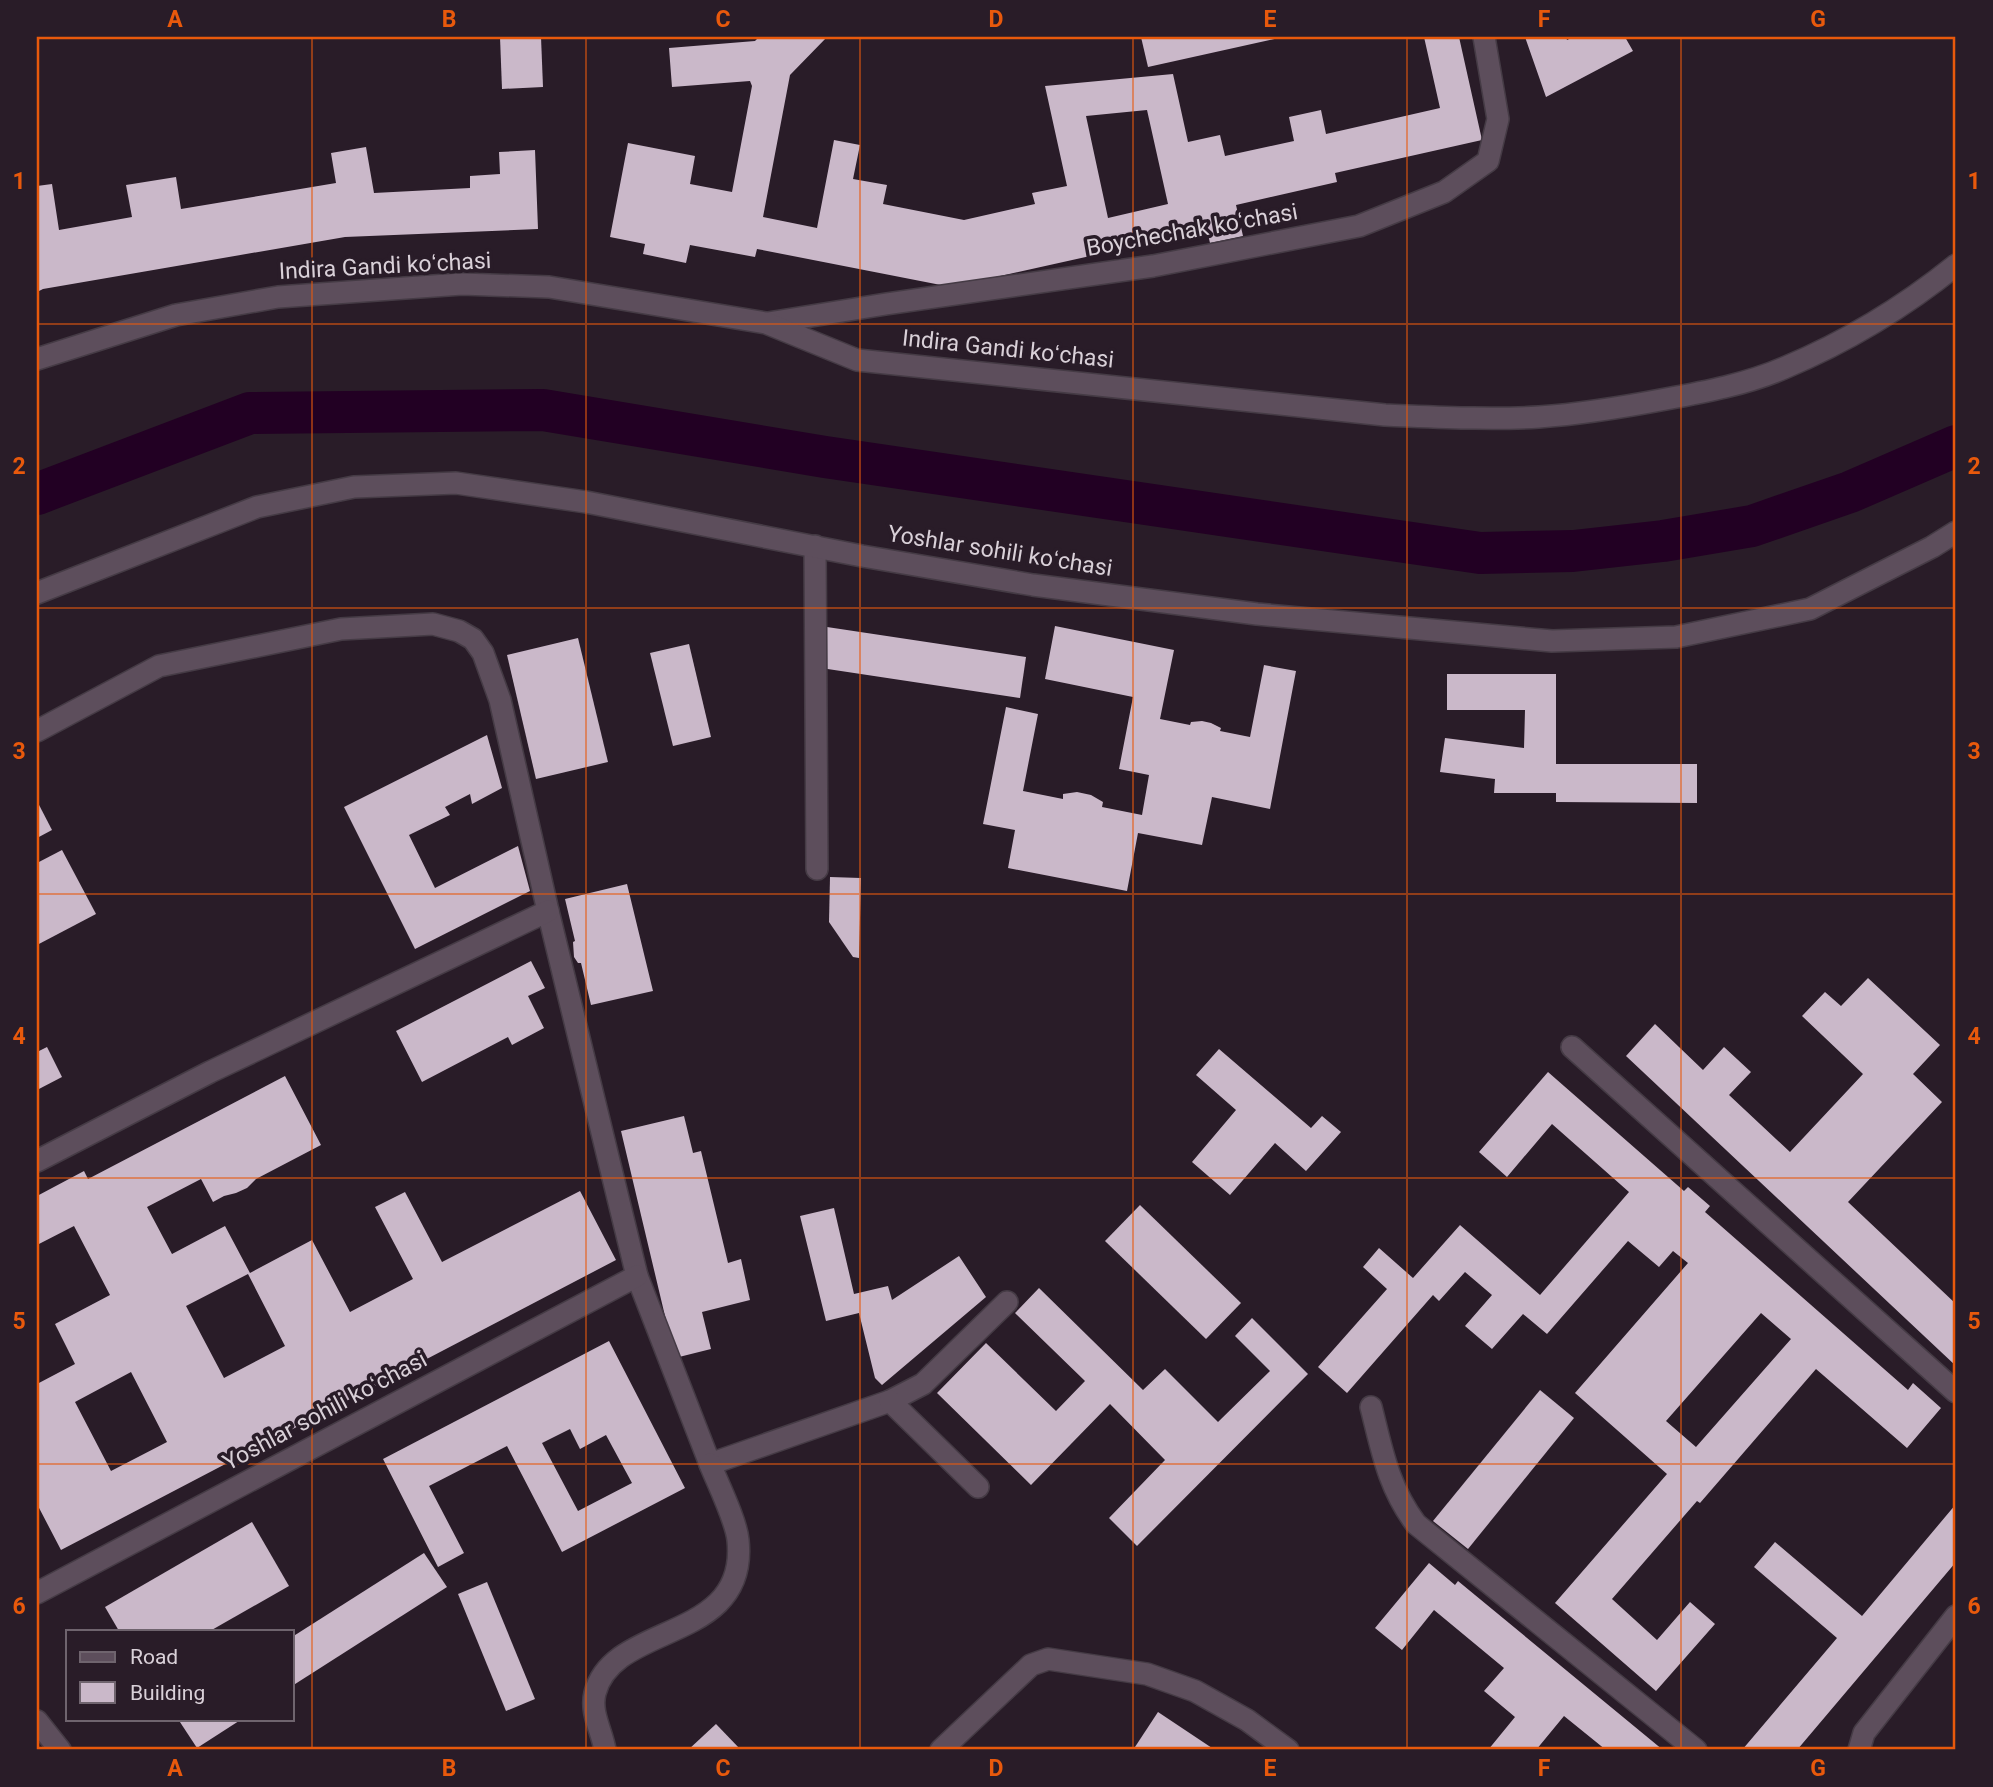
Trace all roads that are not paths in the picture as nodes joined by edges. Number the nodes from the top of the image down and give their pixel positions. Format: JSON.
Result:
{"nodes":[{"id":1,"x":1484,"y":37,"type":"edge"},
{"id":2,"x":1956,"y":265,"type":"edge"},
{"id":3,"x":766,"y":323,"type":"junction"},
{"id":4,"x":37,"y":359,"type":"edge"},
{"id":5,"x":1956,"y":532,"type":"edge"},
{"id":6,"x":814,"y":546,"type":"junction"},
{"id":7,"x":37,"y":593,"type":"edge"},
{"id":8,"x":37,"y":731,"type":"edge"},
{"id":9,"x":817,"y":869,"type":"dead end"},
{"id":10,"x":548,"y":911,"type":"junction"},
{"id":11,"x":1572,"y":1047,"type":"dead end"},
{"id":12,"x":37,"y":1160,"type":"edge"},
{"id":13,"x":637,"y":1276,"type":"junction"},
{"id":14,"x":1007,"y":1302,"type":"dead end"},
{"id":15,"x":1956,"y":1392,"type":"edge"},
{"id":16,"x":890,"y":1401,"type":"junction"},
{"id":17,"x":1371,"y":1407,"type":"dead end"},
{"id":18,"x":710,"y":1464,"type":"junction"},
{"id":19,"x":978,"y":1488,"type":"dead end"},
{"id":20,"x":37,"y":1593,"type":"edge"},
{"id":21,"x":1956,"y":1616,"type":"edge"},
{"id":22,"x":37,"y":1721,"type":"edge"},
{"id":23,"x":60,"y":1750,"type":"edge"},
{"id":24,"x":605,"y":1750,"type":"edge"},
{"id":25,"x":942,"y":1750,"type":"edge"},
{"id":26,"x":1288,"y":1750,"type":"edge"},
{"id":27,"x":1696,"y":1750,"type":"edge"},
{"id":28,"x":1859,"y":1750,"type":"edge"}],
"edges":[{"from":1,"to":3,"type":"street","name":"Boychechak koʻchasi"},
{"from":2,"to":3,"type":"street","name":"Indira Gandi koʻchasi"},
{"from":3,"to":4,"type":"street","name":"Indira Gandi koʻchasi"},
{"from":5,"to":6,"type":"street","name":"Yoshlar sohili koʻchasi"},
{"from":6,"to":7,"type":"street","name":"Yoshlar sohili koʻchasi"},
{"from":6,"to":9,"type":"street"},
{"from":8,"to":10,"type":"street"},
{"from":10,"to":12,"type":"street"},
{"from":10,"to":13,"type":"street"},
{"from":11,"to":15,"type":"street"},
{"from":13,"to":18,"type":"street"},
{"from":13,"to":20,"type":"street","name":"Yoshlar sohili koʻchasi"},
{"from":14,"to":16,"type":"street"},
{"from":16,"to":18,"type":"street"},
{"from":16,"to":19,"type":"street"},
{"from":17,"to":27,"type":"street"},
{"from":18,"to":24,"type":"street"},
{"from":21,"to":28,"type":"street"},
{"from":22,"to":23,"type":"street"},
{"from":25,"to":26,"type":"street"}]}
